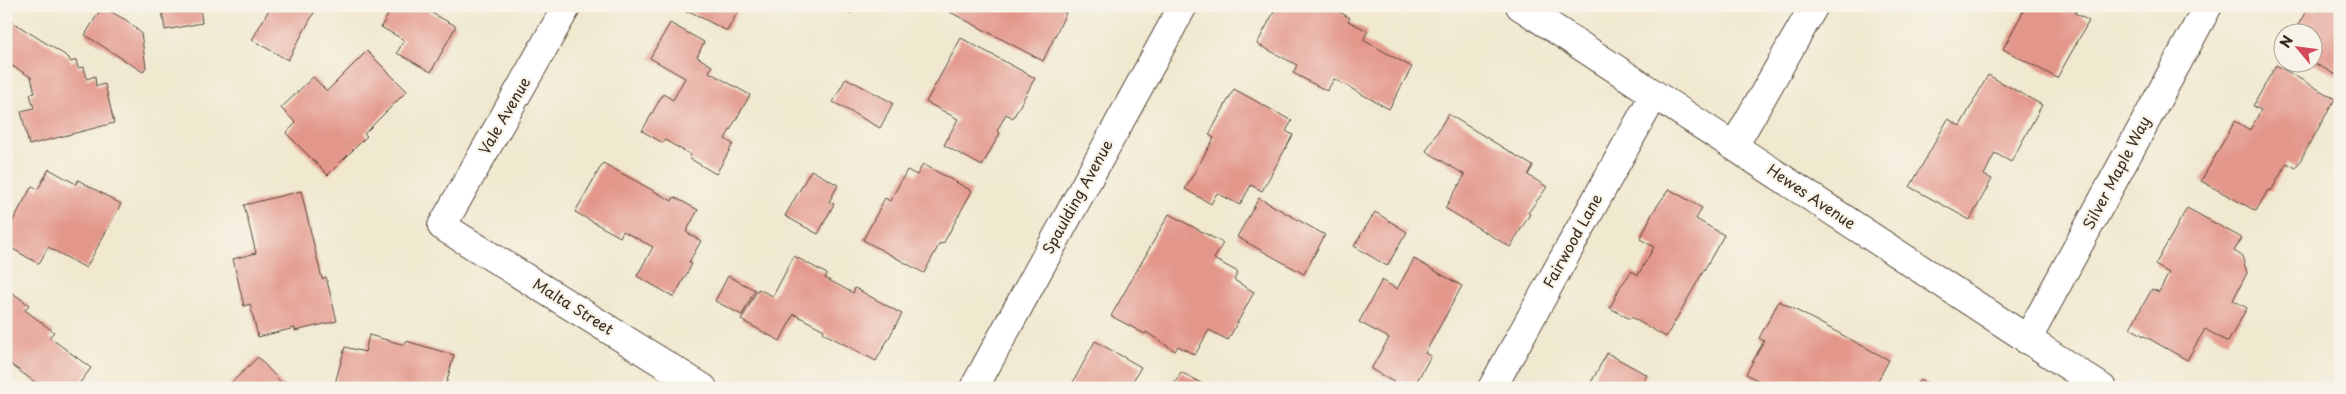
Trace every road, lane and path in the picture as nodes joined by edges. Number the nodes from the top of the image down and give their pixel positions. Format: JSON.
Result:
{"nodes":[{"id":1,"x":567,"y":6,"type":"edge"},
{"id":2,"x":1183,"y":6,"type":"edge"},
{"id":3,"x":1520,"y":6,"type":"edge"},
{"id":4,"x":1814,"y":6,"type":"edge"},
{"id":5,"x":2208,"y":6,"type":"edge"},
{"id":6,"x":1654,"y":95,"type":"junction"},
{"id":7,"x":1734,"y":146,"type":"junction"},
{"id":8,"x":442,"y":226,"type":"joint"},
{"id":9,"x":2027,"y":340,"type":"junction"},
{"id":10,"x":703,"y":388,"type":"edge"},
{"id":11,"x":974,"y":388,"type":"edge"},
{"id":12,"x":1492,"y":388,"type":"edge"},
{"id":13,"x":2102,"y":388,"type":"edge"}],
"edges":[{"from":1,"to":8,"type":"street","name":"Vale Avenue"},
{"from":2,"to":11,"type":"street","name":"Spaulding Avenue"},
{"from":3,"to":6,"type":"street","name":"Hewes Avenue"},
{"from":4,"to":7,"type":"street"},
{"from":5,"to":9,"type":"street","name":"Silver Maple Way"},
{"from":6,"to":7,"type":"street","name":"Hewes Avenue"},
{"from":6,"to":12,"type":"street","name":"Fairwood Lane"},
{"from":7,"to":9,"type":"street","name":"Hewes Avenue"},
{"from":8,"to":10,"type":"street","name":"Malta Street"},
{"from":9,"to":13,"type":"street","name":"Hewes Avenue"}]}
